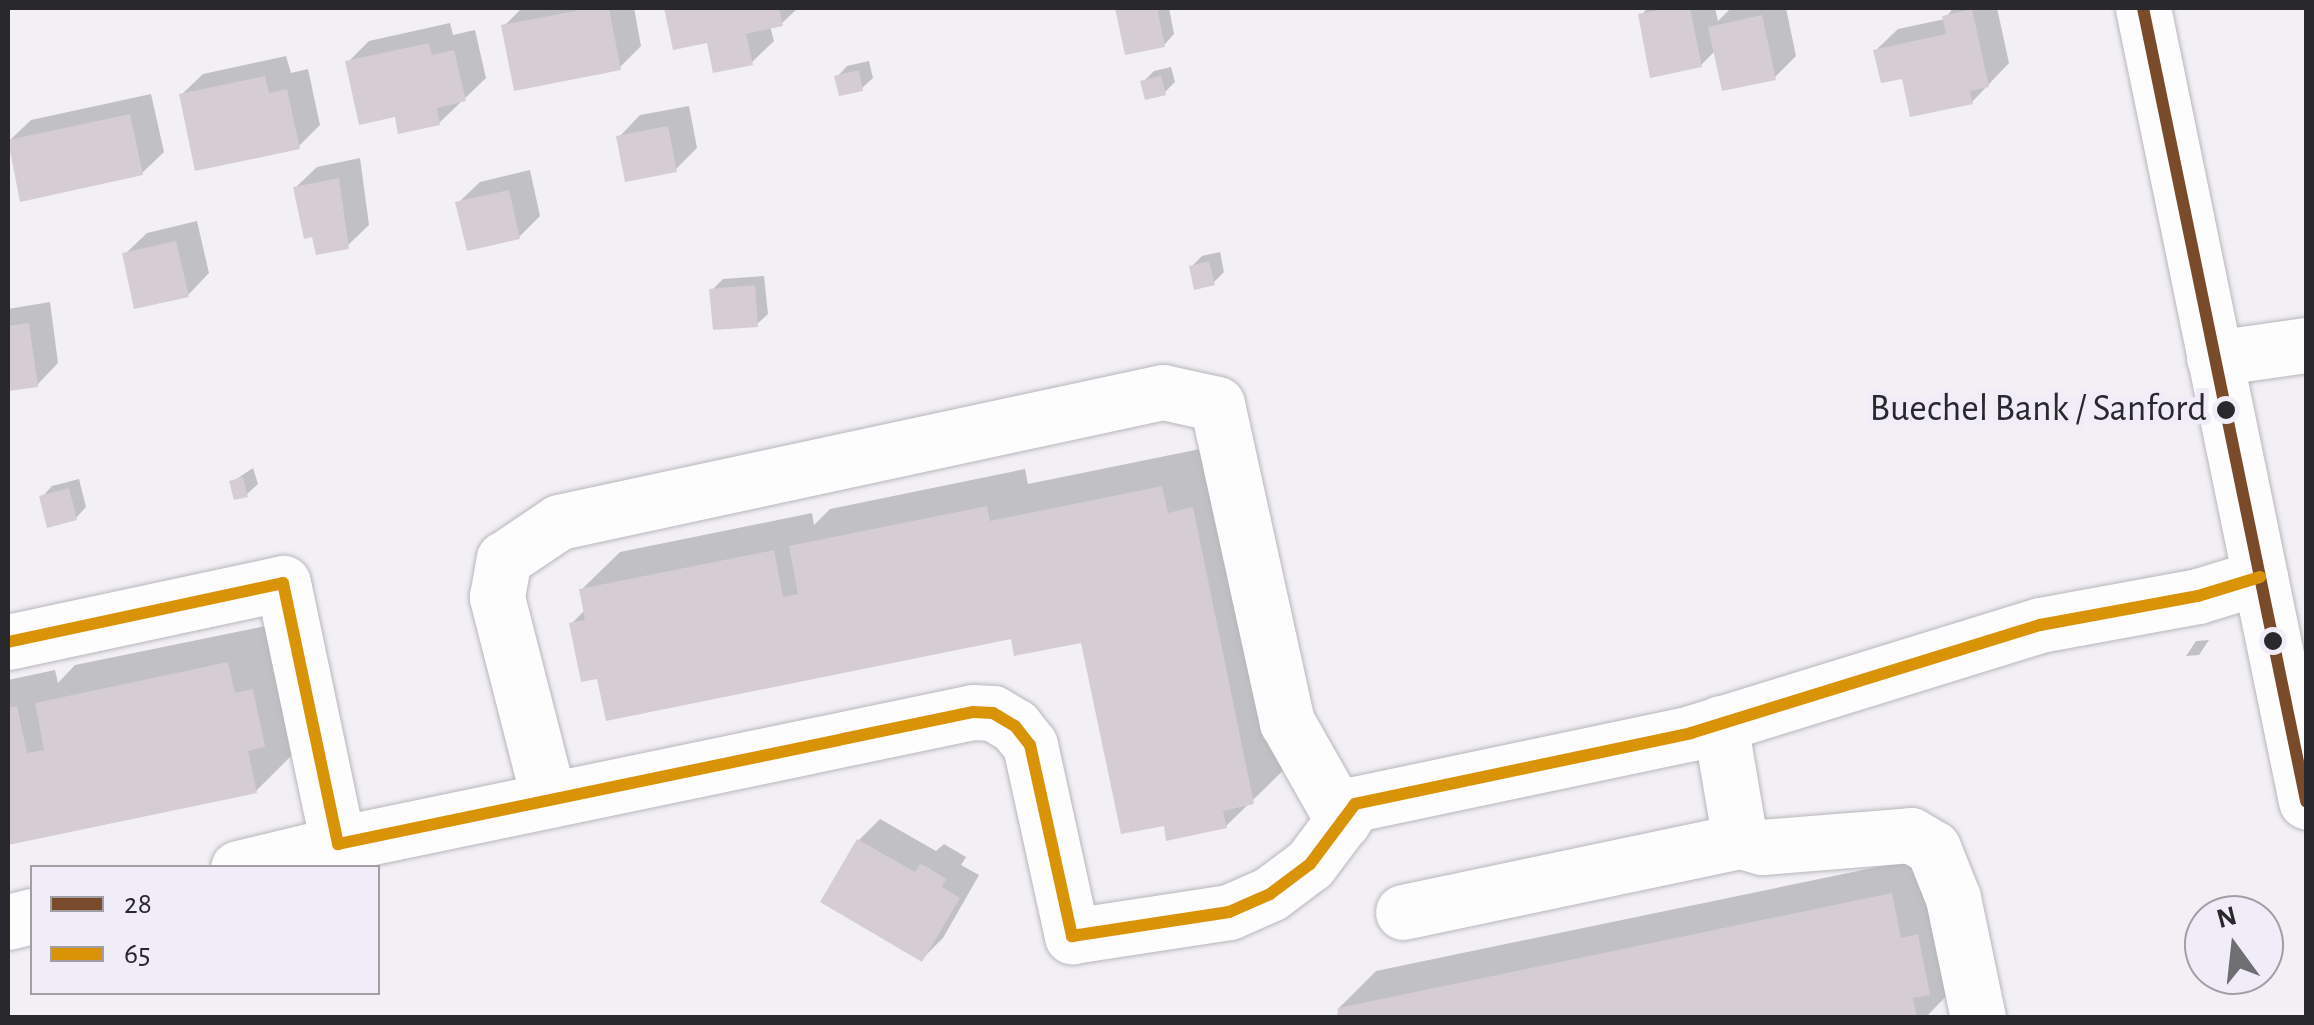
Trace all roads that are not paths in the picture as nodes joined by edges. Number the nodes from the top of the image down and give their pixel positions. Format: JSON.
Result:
{"nodes":[{"id":1,"x":2143,"y":8,"type":"edge"},
{"id":2,"x":2306,"y":345,"type":"edge"},
{"id":3,"x":2214,"y":358,"type":"junction"},
{"id":4,"x":2260,"y":577,"type":"junction"},
{"id":5,"x":8,"y":642,"type":"edge"},
{"id":6,"x":1720,"y":723,"type":"junction"},
{"id":7,"x":549,"y":800,"type":"junction"},
{"id":8,"x":2306,"y":801,"type":"edge"},
{"id":9,"x":1343,"y":820,"type":"junction"},
{"id":10,"x":1740,"y":841,"type":"junction"},
{"id":11,"x":338,"y":844,"type":"junction"},
{"id":12,"x":250,"y":865,"type":"edge"},
{"id":13,"x":1403,"y":912,"type":"dead end"},
{"id":14,"x":1978,"y":1018,"type":"edge"}],
"edges":[{"from":1,"to":3,"type":"street"},
{"from":2,"to":3,"type":"street"},
{"from":3,"to":4,"type":"street"},
{"from":4,"to":6,"type":"street"},
{"from":4,"to":8,"type":"street"},
{"from":5,"to":11,"type":"street"},
{"from":6,"to":9,"type":"street"},
{"from":6,"to":10,"type":"street"},
{"from":7,"to":9,"type":"street"},
{"from":7,"to":9,"type":"street"},
{"from":7,"to":11,"type":"street"},
{"from":10,"to":13,"type":"street"},
{"from":10,"to":14,"type":"street"},
{"from":11,"to":12,"type":"street"}]}
